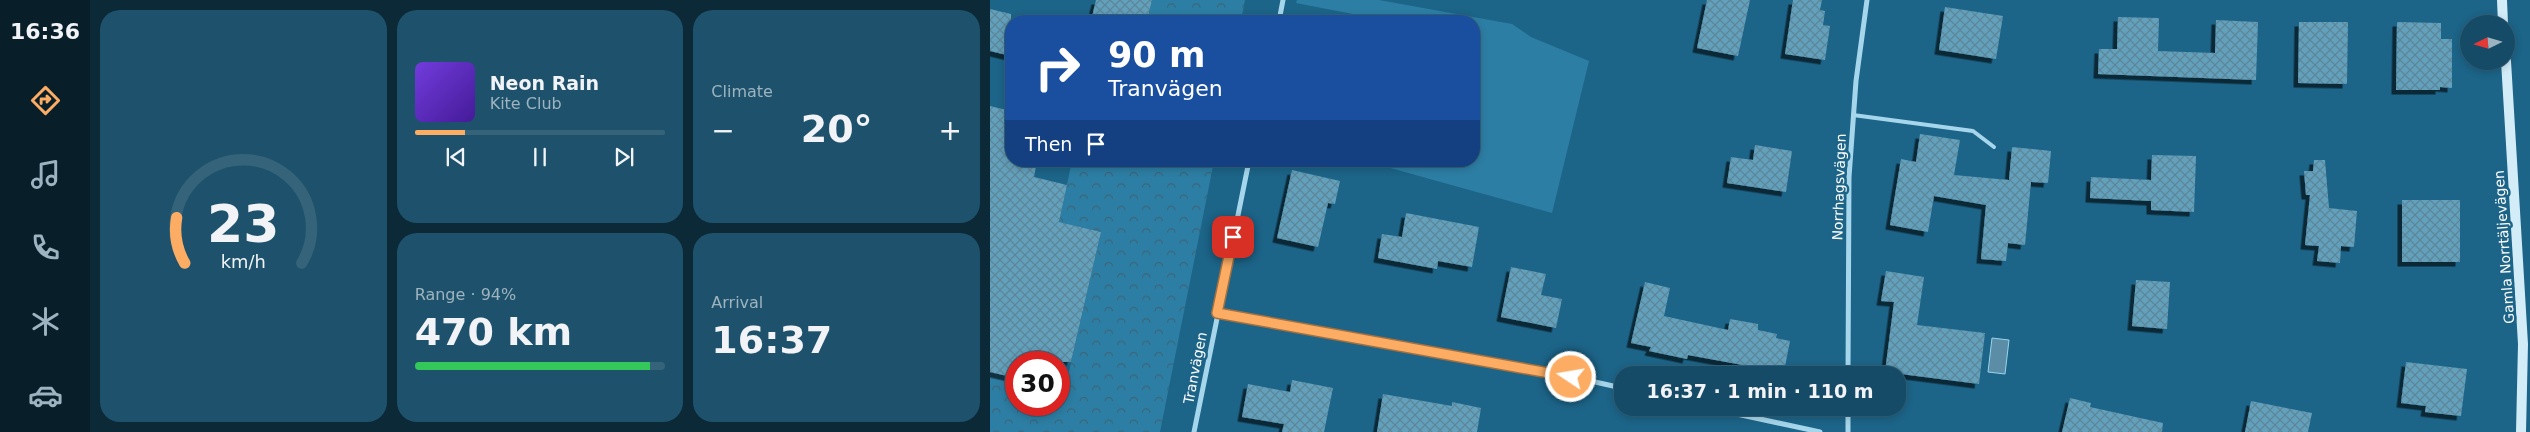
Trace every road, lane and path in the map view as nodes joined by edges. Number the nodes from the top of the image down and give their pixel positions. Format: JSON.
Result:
{"nodes":[{"id":1,"x":1284,"y":0,"type":"edge"},
{"id":2,"x":1867,"y":0,"type":"edge"},
{"id":3,"x":2502,"y":0,"type":"edge"},
{"id":4,"x":1280,"y":15,"type":"edge"},
{"id":5,"x":2503,"y":15,"type":"edge"},
{"id":6,"x":2507,"y":70,"type":"edge"},
{"id":7,"x":1854,"y":115,"type":"junction"},
{"id":8,"x":1994,"y":147,"type":"dead end"},
{"id":9,"x":1248,"y":167,"type":"edge"},
{"id":10,"x":1217,"y":313,"type":"junction"},
{"id":11,"x":1848,"y":366,"type":"edge"},
{"id":12,"x":1614,"y":386,"type":"edge"},
{"id":13,"x":1746,"y":416,"type":"edge"},
{"id":14,"x":1848,"y":416,"type":"edge"},
{"id":15,"x":1194,"y":432,"type":"edge"},
{"id":16,"x":1820,"y":432,"type":"edge"},
{"id":17,"x":1848,"y":432,"type":"edge"},
{"id":18,"x":2520,"y":432,"type":"edge"}],
"edges":[{"from":1,"to":4,"type":"street"},
{"from":2,"to":7,"type":"street","name":"Norrhagsvägen"},
{"from":3,"to":5,"type":"street"},
{"from":6,"to":18,"type":"street","name":"Gamla Norrtäljevägen"},
{"from":7,"to":8,"type":"lane"},
{"from":7,"to":11,"type":"street","name":"Norrhagsvägen"},
{"from":9,"to":10,"type":"street","name":"Tranvägen"},
{"from":10,"to":12,"type":"street"},
{"from":10,"to":15,"type":"street","name":"Tranvägen"},
{"from":13,"to":16,"type":"street"},
{"from":14,"to":17,"type":"street"}]}
